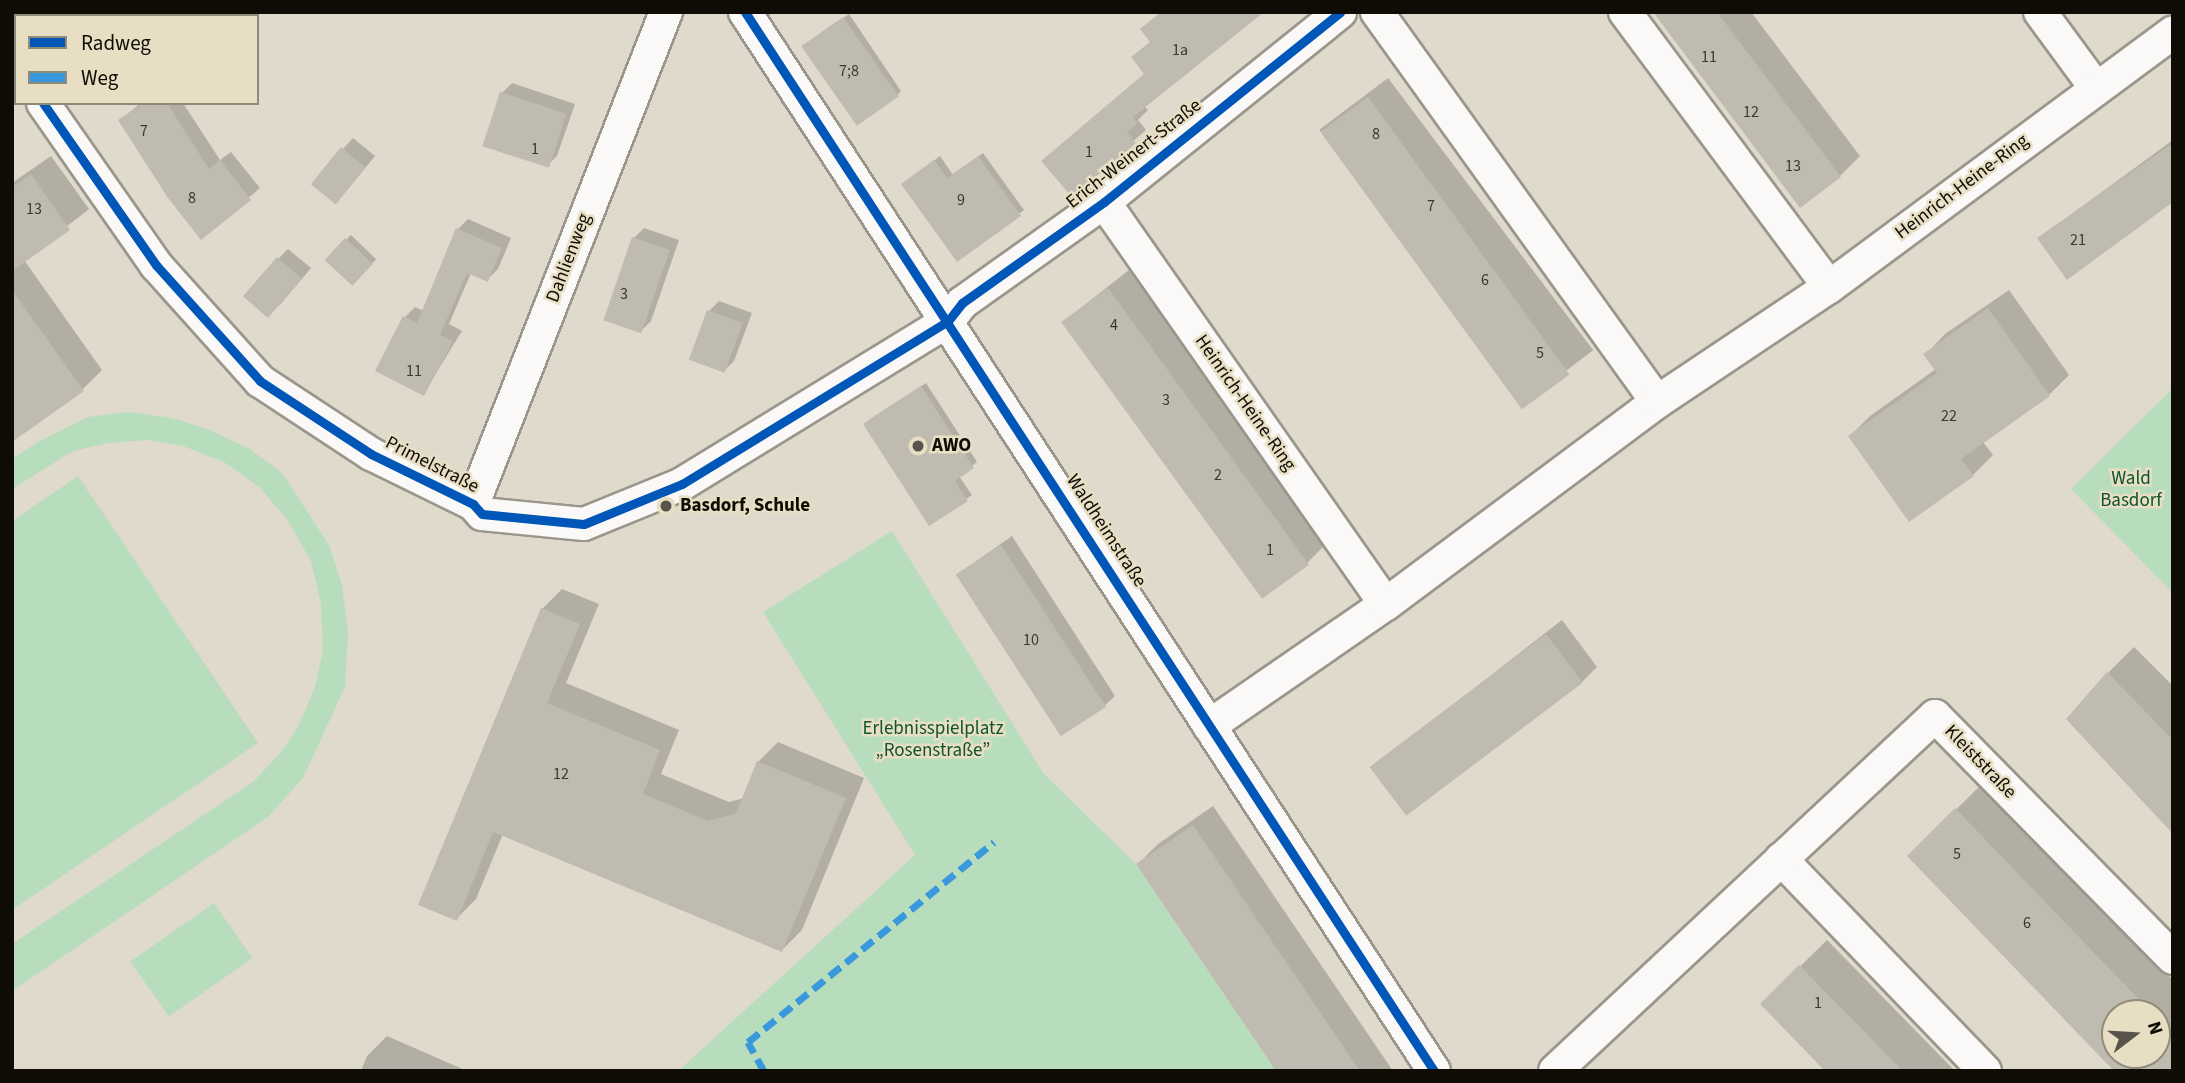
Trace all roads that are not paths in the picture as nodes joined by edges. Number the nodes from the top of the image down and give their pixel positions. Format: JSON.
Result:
{"nodes":[{"id":1,"x":666,"y":12,"type":"edge"},
{"id":2,"x":1340,"y":12,"type":"edge"},
{"id":3,"x":1377,"y":12,"type":"edge"},
{"id":4,"x":1625,"y":12,"type":"edge"},
{"id":5,"x":2040,"y":12,"type":"edge"},
{"id":6,"x":759,"y":17,"type":"edge"},
{"id":7,"x":2173,"y":32,"type":"edge"},
{"id":8,"x":2095,"y":87,"type":"junction"},
{"id":9,"x":44,"y":105,"type":"edge"},
{"id":10,"x":1104,"y":202,"type":"junction"},
{"id":11,"x":1829,"y":287,"type":"junction"},
{"id":12,"x":948,"y":321,"type":"junction"},
{"id":13,"x":1657,"y":402,"type":"junction"},
{"id":14,"x":473,"y":504,"type":"junction"},
{"id":15,"x":1386,"y":604,"type":"junction"},
{"id":16,"x":1209,"y":726,"type":"junction"},
{"id":17,"x":1781,"y":859,"type":"junction"},
{"id":18,"x":2173,"y":958,"type":"edge"},
{"id":19,"x":1434,"y":1071,"type":"edge"},
{"id":20,"x":1555,"y":1071,"type":"edge"},
{"id":21,"x":1985,"y":1071,"type":"edge"}],
"edges":[{"from":1,"to":14,"type":"street","name":"Dahlienweg"},
{"from":2,"to":10,"type":"street","name":"Erich-Weinert-Straße"},
{"from":3,"to":13,"type":"street"},
{"from":4,"to":11,"type":"street"},
{"from":5,"to":8,"type":"street"},
{"from":6,"to":12,"type":"street","name":"Waldheimstraße"},
{"from":7,"to":8,"type":"street","name":"Heinrich-Heine-Ring"},
{"from":8,"to":11,"type":"street","name":"Heinrich-Heine-Ring"},
{"from":9,"to":14,"type":"street","name":"Primelstraße"},
{"from":10,"to":12,"type":"street","name":"Erich-Weinert-Straße"},
{"from":10,"to":15,"type":"street","name":"Heinrich-Heine-Ring"},
{"from":11,"to":13,"type":"street","name":"Heinrich-Heine-Ring"},
{"from":12,"to":14,"type":"street","name":"Primelstraße"},
{"from":12,"to":16,"type":"street","name":"Waldheimstraße"},
{"from":13,"to":15,"type":"street","name":"Heinrich-Heine-Ring"},
{"from":15,"to":16,"type":"street","name":"Heinrich-Heine-Ring"},
{"from":16,"to":19,"type":"street","name":"Waldheimstraße"},
{"from":17,"to":18,"type":"street","name":"Kleiststraße"},
{"from":17,"to":20,"type":"street","name":"Kleiststraße"},
{"from":17,"to":21,"type":"street"}]}
